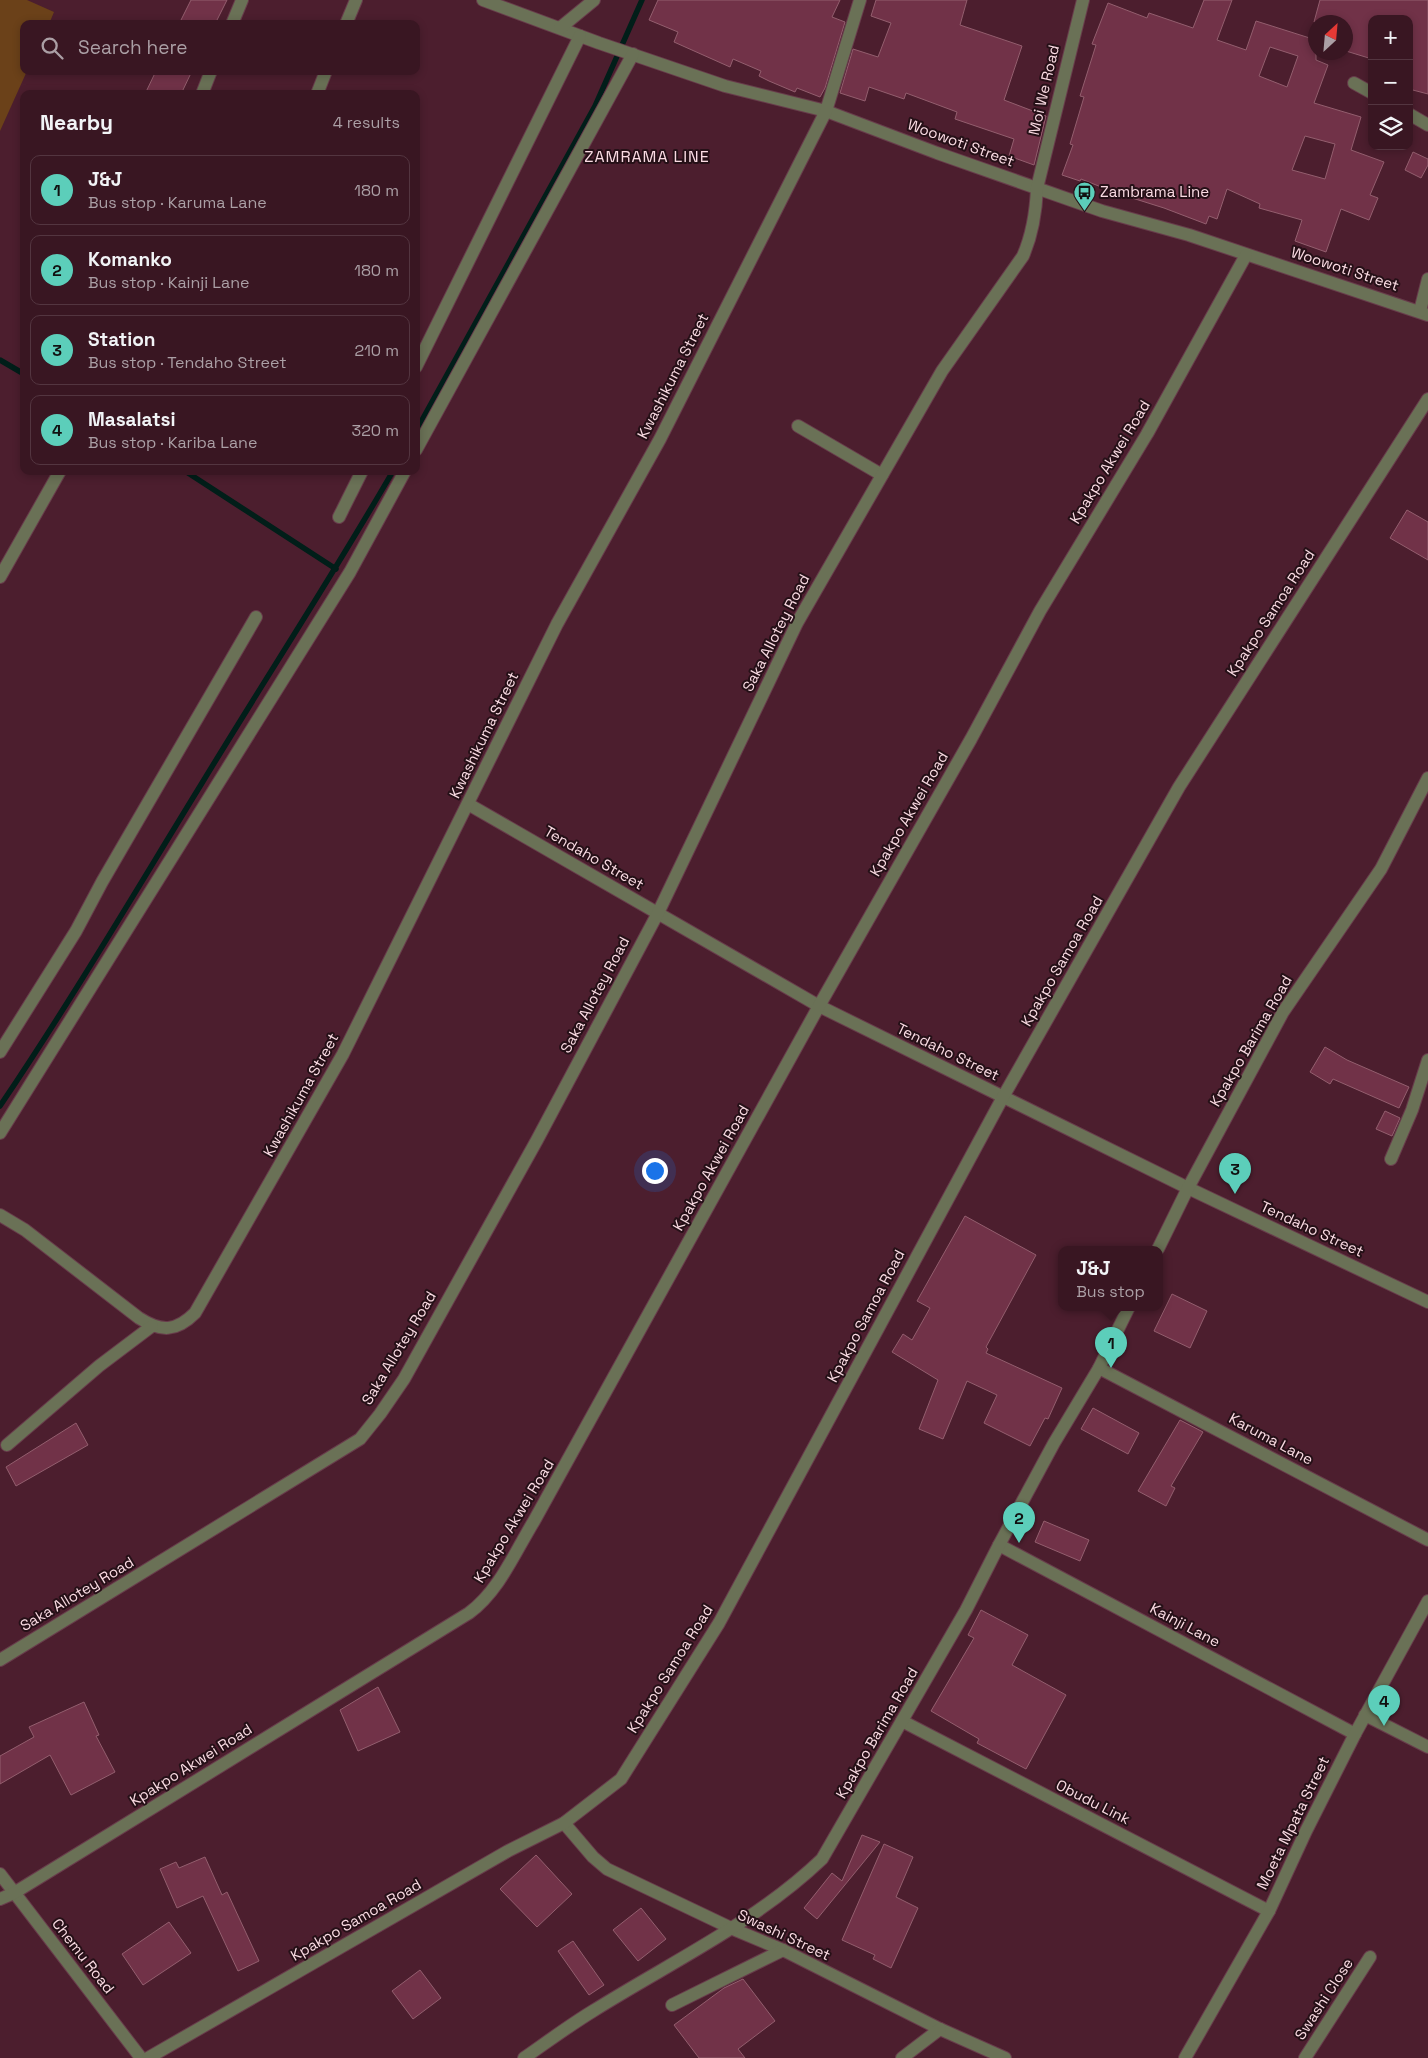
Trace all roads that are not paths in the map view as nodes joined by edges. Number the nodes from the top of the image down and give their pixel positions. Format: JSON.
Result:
{"nodes":[{"id":1,"x":242,"y":0,"type":"edge"},
{"id":2,"x":356,"y":0,"type":"edge"},
{"id":3,"x":483,"y":0,"type":"edge"},
{"id":4,"x":594,"y":0,"type":"edge"},
{"id":5,"x":860,"y":0,"type":"edge"},
{"id":6,"x":1083,"y":0,"type":"edge"},
{"id":7,"x":234,"y":20,"type":"edge"},
{"id":8,"x":348,"y":20,"type":"edge"},
{"id":9,"x":560,"y":28,"type":"junction"},
{"id":10,"x":580,"y":36,"type":"junction"},
{"id":11,"x":628,"y":52,"type":"junction"},
{"id":12,"x":210,"y":75,"type":"edge"},
{"id":13,"x":324,"y":75,"type":"edge"},
{"id":14,"x":1354,"y":83,"type":"dead end"},
{"id":15,"x":204,"y":90,"type":"edge"},
{"id":16,"x":319,"y":90,"type":"edge"},
{"id":17,"x":1368,"y":91,"type":"edge"},
{"id":18,"x":826,"y":111,"type":"junction"},
{"id":19,"x":1413,"y":116,"type":"edge"},
{"id":20,"x":1428,"y":125,"type":"edge"},
{"id":21,"x":1038,"y":188,"type":"junction"},
{"id":22,"x":1246,"y":255,"type":"junction"},
{"id":23,"x":1428,"y":279,"type":"edge"},
{"id":24,"x":1424,"y":313,"type":"edge"},
{"id":25,"x":420,"y":359,"type":"edge"},
{"id":26,"x":1426,"y":406,"type":"edge"},
{"id":27,"x":798,"y":426,"type":"dead end"},
{"id":28,"x":420,"y":442,"type":"edge"},
{"id":29,"x":58,"y":475,"type":"edge"},
{"id":30,"x":360,"y":475,"type":"edge"},
{"id":31,"x":403,"y":475,"type":"edge"},
{"id":32,"x":882,"y":475,"type":"junction"},
{"id":33,"x":339,"y":517,"type":"dead end"},
{"id":34,"x":0,"y":577,"type":"edge"},
{"id":35,"x":256,"y":617,"type":"dead end"},
{"id":36,"x":1428,"y":778,"type":"edge"},
{"id":37,"x":468,"y":804,"type":"junction"},
{"id":38,"x":658,"y":913,"type":"junction"},
{"id":39,"x":819,"y":1006,"type":"junction"},
{"id":40,"x":0,"y":1052,"type":"edge"},
{"id":41,"x":1428,"y":1060,"type":"edge"},
{"id":42,"x":1003,"y":1097,"type":"junction"},
{"id":43,"x":0,"y":1133,"type":"edge"},
{"id":44,"x":1391,"y":1160,"type":"dead end"},
{"id":45,"x":1188,"y":1188,"type":"junction"},
{"id":46,"x":0,"y":1215,"type":"edge"},
{"id":47,"x":1159,"y":1246,"type":"edge"},
{"id":48,"x":1428,"y":1302,"type":"edge"},
{"id":49,"x":1127,"y":1311,"type":"edge"},
{"id":50,"x":152,"y":1326,"type":"junction"},
{"id":51,"x":1099,"y":1368,"type":"junction"},
{"id":52,"x":7,"y":1445,"type":"dead end"},
{"id":53,"x":1428,"y":1540,"type":"edge"},
{"id":54,"x":999,"y":1545,"type":"junction"},
{"id":55,"x":1428,"y":1601,"type":"edge"},
{"id":56,"x":0,"y":1660,"type":"edge"},
{"id":57,"x":1365,"y":1715,"type":"junction"},
{"id":58,"x":902,"y":1721,"type":"junction"},
{"id":59,"x":1355,"y":1734,"type":"junction"},
{"id":60,"x":1428,"y":1747,"type":"edge"},
{"id":61,"x":564,"y":1823,"type":"junction"},
{"id":62,"x":0,"y":1874,"type":"edge"},
{"id":63,"x":14,"y":1893,"type":"junction"},
{"id":64,"x":0,"y":1899,"type":"edge"},
{"id":65,"x":1269,"y":1911,"type":"junction"},
{"id":66,"x":733,"y":1929,"type":"junction"},
{"id":67,"x":782,"y":1950,"type":"junction"},
{"id":68,"x":1370,"y":1958,"type":"dead end"},
{"id":69,"x":672,"y":2006,"type":"dead end"},
{"id":70,"x":940,"y":2029,"type":"junction"},
{"id":71,"x":141,"y":2058,"type":"edge"},
{"id":72,"x":148,"y":2058,"type":"edge"},
{"id":73,"x":524,"y":2058,"type":"edge"},
{"id":74,"x":902,"y":2058,"type":"edge"},
{"id":75,"x":1005,"y":2058,"type":"edge"},
{"id":76,"x":1185,"y":2058,"type":"edge"},
{"id":77,"x":1305,"y":2058,"type":"edge"}],
"edges":[{"from":1,"to":7,"type":"street"},
{"from":2,"to":8,"type":"street"},
{"from":3,"to":9,"type":"street","name":"Woowoti Street"},
{"from":4,"to":9,"type":"street"},
{"from":5,"to":18,"type":"street","name":"Kwashikuma Street"},
{"from":6,"to":21,"type":"street","name":"Moi We Road"},
{"from":9,"to":10,"type":"street","name":"Woowoti Street"},
{"from":10,"to":11,"type":"street","name":"Woowoti Street"},
{"from":10,"to":25,"type":"street"},
{"from":11,"to":18,"type":"street","name":"Woowoti Street"},
{"from":11,"to":28,"type":"street"},
{"from":12,"to":15,"type":"street"},
{"from":13,"to":16,"type":"street"},
{"from":14,"to":17,"type":"street"},
{"from":18,"to":21,"type":"street","name":"Woowoti Street"},
{"from":18,"to":37,"type":"street","name":"Kwashikuma Street"},
{"from":19,"to":20,"type":"street"},
{"from":21,"to":22,"type":"street","name":"Woowoti Street"},
{"from":21,"to":32,"type":"street","name":"Saka Allotey Road"},
{"from":22,"to":24,"type":"street","name":"Woowoti Street"},
{"from":22,"to":39,"type":"street","name":"Kpakpo Akwei Road"},
{"from":23,"to":24,"type":"street"},
{"from":26,"to":42,"type":"street","name":"Kpakpo Samoa Road"},
{"from":27,"to":32,"type":"street"},
{"from":29,"to":34,"type":"street"},
{"from":30,"to":33,"type":"street"},
{"from":31,"to":43,"type":"street"},
{"from":32,"to":38,"type":"street","name":"Saka Allotey Road"},
{"from":35,"to":40,"type":"street"},
{"from":36,"to":45,"type":"street","name":"Kpakpo Barima Road"},
{"from":37,"to":38,"type":"street","name":"Tendaho Street"},
{"from":37,"to":50,"type":"street","name":"Kwashikuma Street"},
{"from":38,"to":39,"type":"street","name":"Tendaho Street"},
{"from":38,"to":56,"type":"street","name":"Saka Allotey Road"},
{"from":39,"to":42,"type":"street","name":"Tendaho Street"},
{"from":39,"to":63,"type":"street","name":"Kpakpo Akwei Road"},
{"from":41,"to":44,"type":"street"},
{"from":42,"to":45,"type":"street","name":"Tendaho Street"},
{"from":42,"to":61,"type":"street","name":"Kpakpo Samoa Road"},
{"from":45,"to":47,"type":"street","name":"Kpakpo Barima Road"},
{"from":45,"to":48,"type":"street","name":"Tendaho Street"},
{"from":46,"to":50,"type":"street"},
{"from":49,"to":51,"type":"street","name":"Kpakpo Barima Road"},
{"from":50,"to":52,"type":"street"},
{"from":51,"to":53,"type":"street","name":"Karuma Lane"},
{"from":51,"to":54,"type":"street","name":"Kpakpo Barima Road"},
{"from":54,"to":58,"type":"street","name":"Kpakpo Barima Road"},
{"from":54,"to":59,"type":"street","name":"Kainji Lane"},
{"from":55,"to":57,"type":"street","name":"Moeta Mpata Street"},
{"from":57,"to":59,"type":"street","name":"Moeta Mpata Street"},
{"from":57,"to":60,"type":"street"},
{"from":58,"to":65,"type":"street","name":"Obudu Link"},
{"from":58,"to":66,"type":"street","name":"Kpakpo Barima Road"},
{"from":59,"to":65,"type":"street","name":"Moeta Mpata Street"},
{"from":61,"to":66,"type":"street","name":"Swashi Street"},
{"from":61,"to":72,"type":"street","name":"Kpakpo Samoa Road"},
{"from":62,"to":63,"type":"street","name":"Chemu Road"},
{"from":63,"to":64,"type":"street","name":"Kpakpo Akwei Road"},
{"from":63,"to":71,"type":"street","name":"Chemu Road"},
{"from":65,"to":76,"type":"street","name":"Moeta Mpata Street"},
{"from":66,"to":67,"type":"street","name":"Swashi Street"},
{"from":66,"to":73,"type":"street","name":"Kpakpo Barima Road"},
{"from":67,"to":69,"type":"street"},
{"from":67,"to":70,"type":"street","name":"Swashi Street"},
{"from":68,"to":77,"type":"street","name":"Swashi Close"},
{"from":70,"to":74,"type":"street"},
{"from":70,"to":75,"type":"street","name":"Swashi Street"}]}
